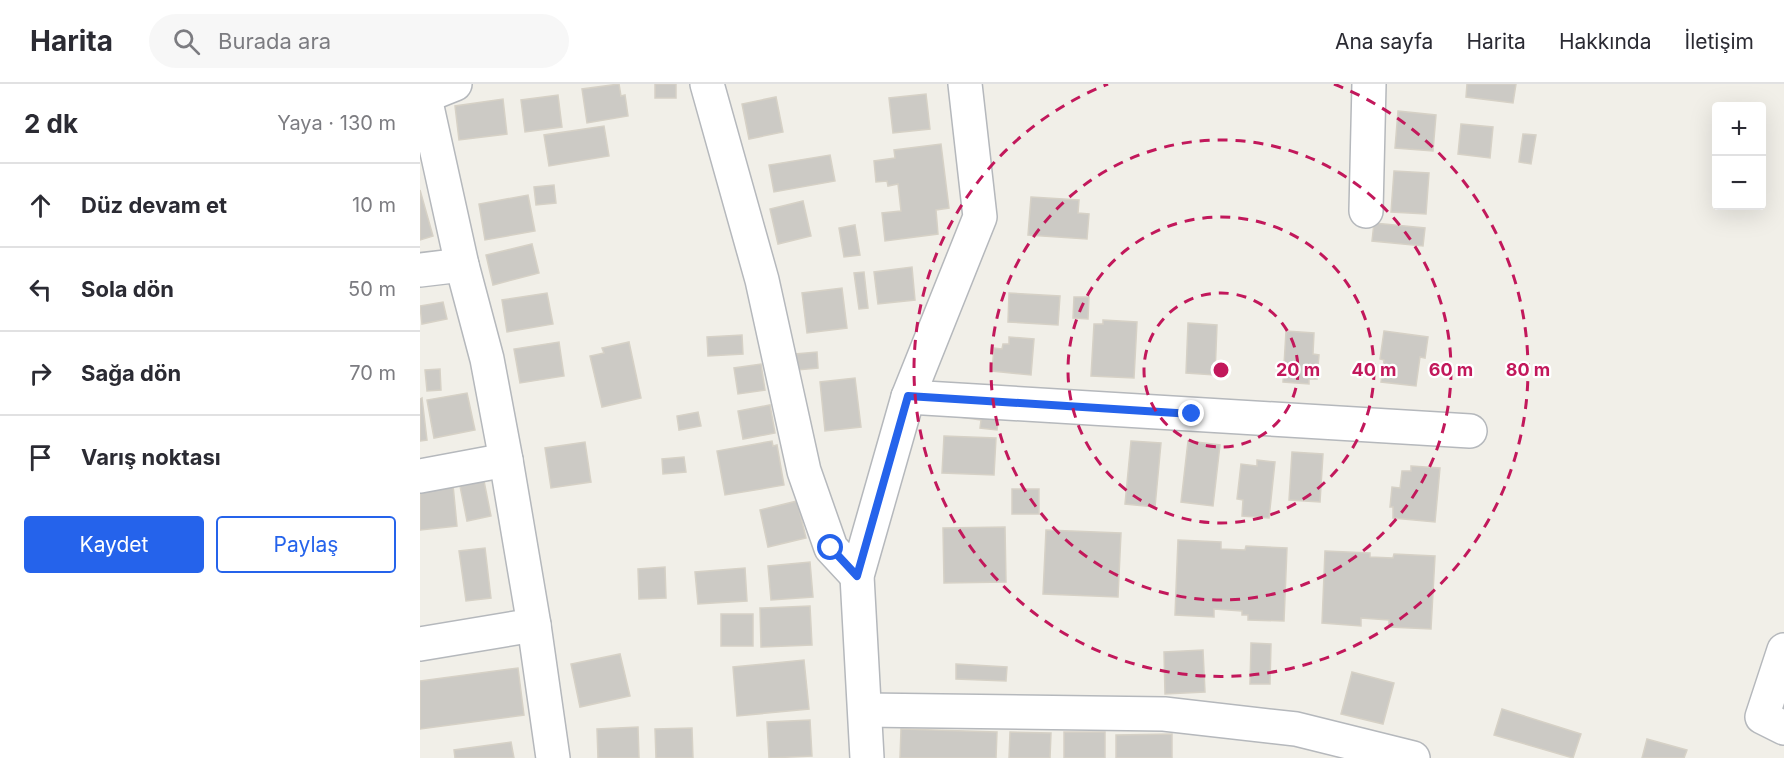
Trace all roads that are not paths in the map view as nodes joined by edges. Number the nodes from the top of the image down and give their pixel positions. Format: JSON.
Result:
{"nodes":[{"id":1,"x":455,"y":84,"type":"edge"},
{"id":2,"x":707,"y":84,"type":"edge"},
{"id":3,"x":965,"y":84,"type":"edge"},
{"id":4,"x":1369,"y":84,"type":"edge"},
{"id":5,"x":424,"y":90,"type":"edge"},
{"id":6,"x":1366,"y":211,"type":"dead end"},
{"id":7,"x":462,"y":264,"type":"junction"},
{"id":8,"x":420,"y":270,"type":"edge"},
{"id":9,"x":908,"y":396,"type":"junction"},
{"id":10,"x":1470,"y":431,"type":"dead end"},
{"id":11,"x":506,"y":460,"type":"junction"},
{"id":12,"x":420,"y":476,"type":"edge"},
{"id":13,"x":857,"y":576,"type":"junction"},
{"id":14,"x":534,"y":625,"type":"junction"},
{"id":15,"x":420,"y":644,"type":"edge"},
{"id":16,"x":1784,"y":650,"type":"edge"},
{"id":17,"x":865,"y":710,"type":"junction"},
{"id":18,"x":1784,"y":728,"type":"edge"},
{"id":19,"x":1402,"y":757,"type":"edge"},
{"id":20,"x":553,"y":758,"type":"edge"},
{"id":21,"x":867,"y":758,"type":"edge"}],
"edges":[{"from":1,"to":5,"type":"street"},
{"from":2,"to":13,"type":"street"},
{"from":3,"to":9,"type":"street"},
{"from":4,"to":6,"type":"street"},
{"from":5,"to":7,"type":"street"},
{"from":7,"to":8,"type":"street"},
{"from":7,"to":11,"type":"street"},
{"from":9,"to":10,"type":"street"},
{"from":9,"to":13,"type":"street"},
{"from":11,"to":12,"type":"street"},
{"from":11,"to":14,"type":"street"},
{"from":13,"to":17,"type":"street"},
{"from":14,"to":15,"type":"street"},
{"from":14,"to":20,"type":"street"},
{"from":16,"to":18,"type":"street"},
{"from":17,"to":19,"type":"street"},
{"from":17,"to":21,"type":"street"}]}
